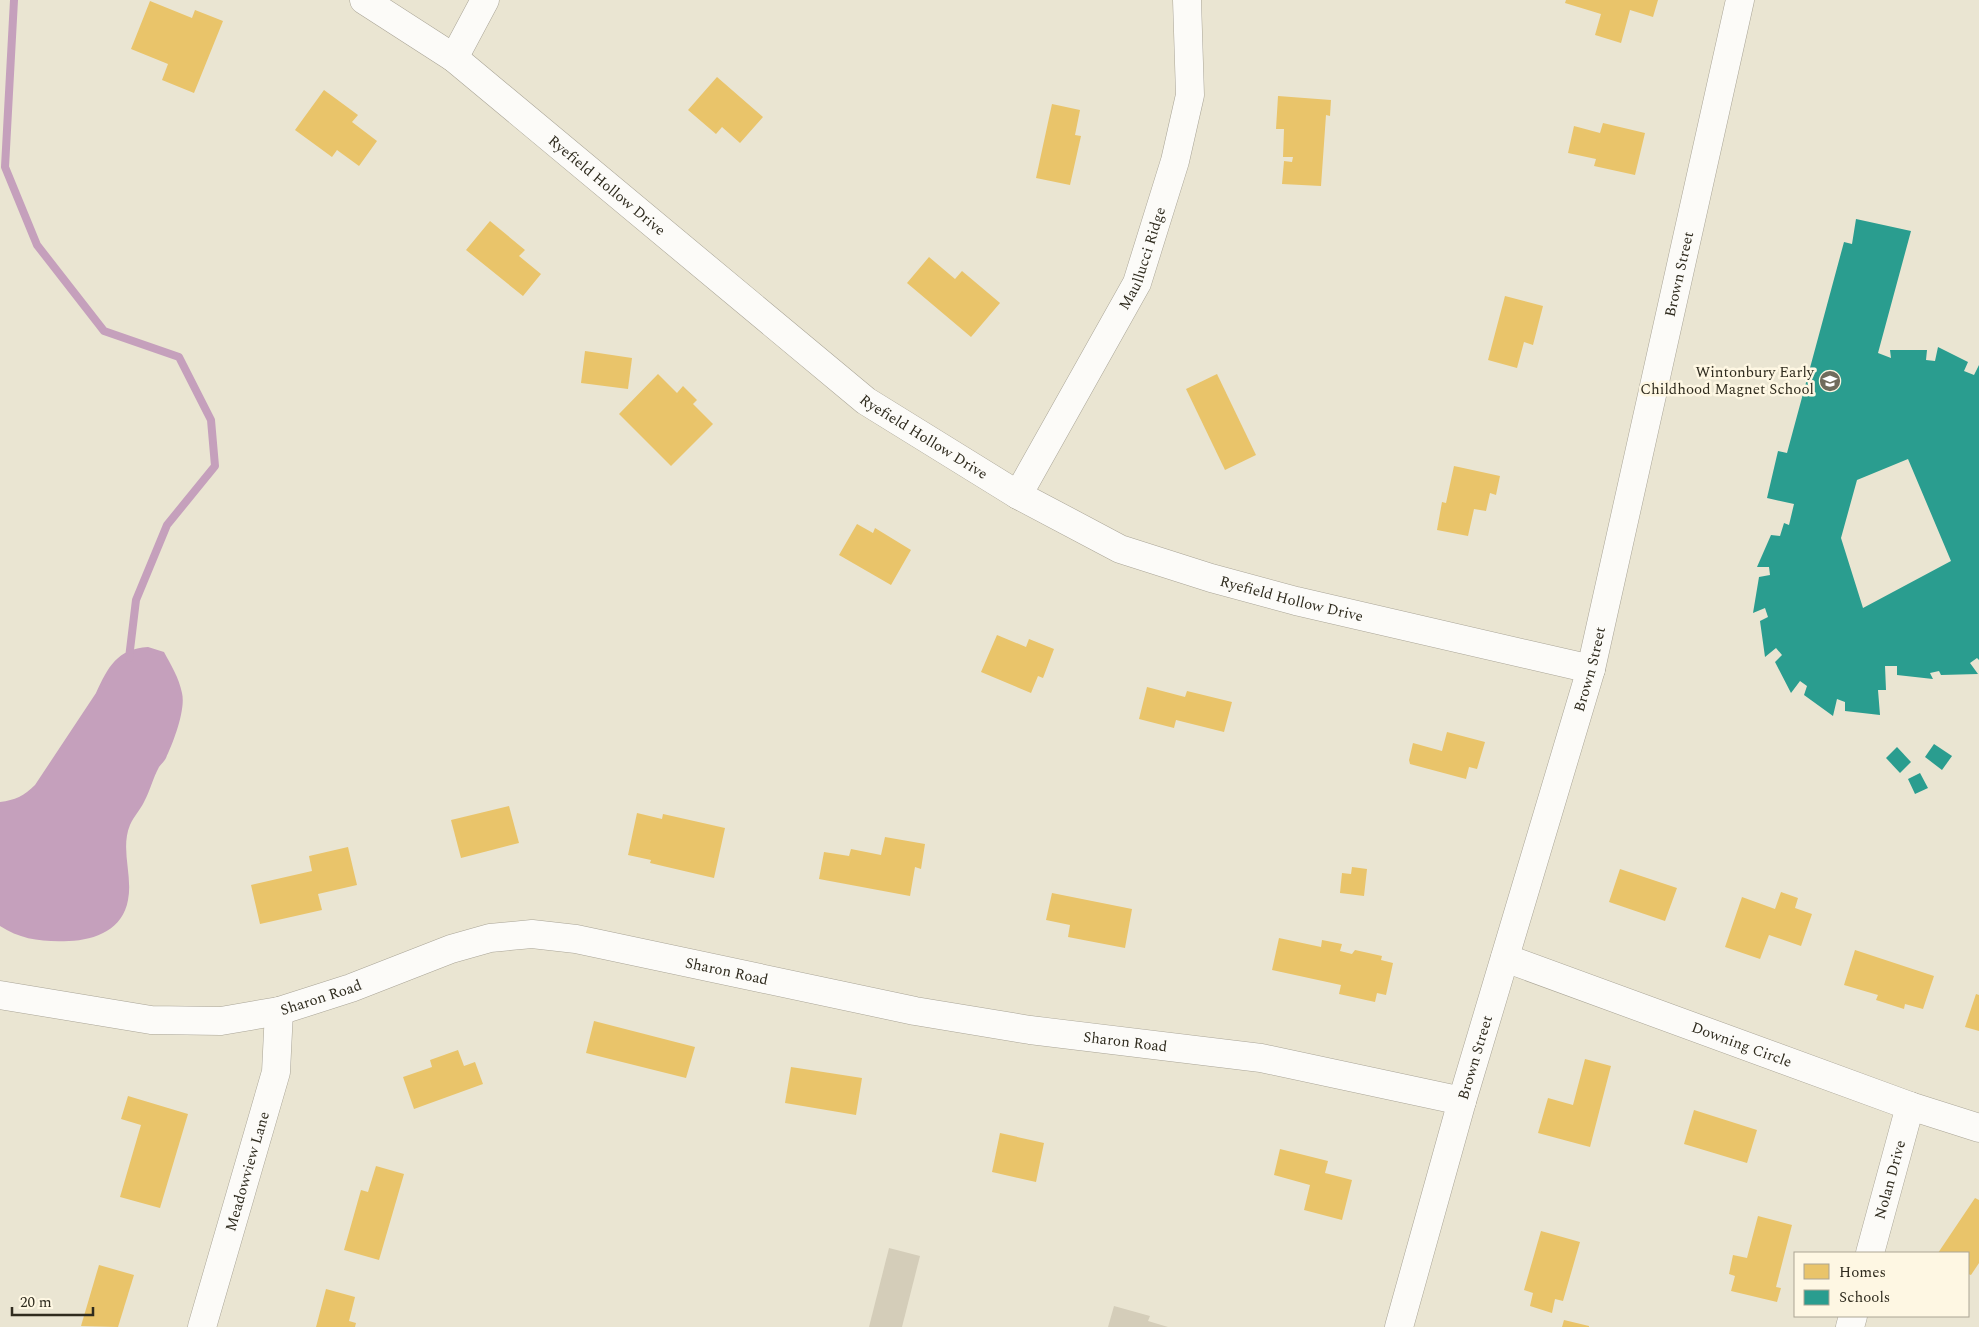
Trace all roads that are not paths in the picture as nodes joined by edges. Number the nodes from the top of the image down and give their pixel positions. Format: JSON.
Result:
{"nodes":[{"id":1,"x":364,"y":0,"type":"edge"},
{"id":2,"x":485,"y":0,"type":"edge"},
{"id":3,"x":1187,"y":0,"type":"edge"},
{"id":4,"x":1740,"y":0,"type":"edge"},
{"id":5,"x":454,"y":58,"type":"junction"},
{"id":6,"x":1018,"y":494,"type":"junction"},
{"id":7,"x":1591,"y":669,"type":"junction"},
{"id":8,"x":1505,"y":958,"type":"junction"},
{"id":9,"x":0,"y":995,"type":"edge"},
{"id":10,"x":279,"y":1011,"type":"junction"},
{"id":11,"x":1462,"y":1101,"type":"junction"},
{"id":12,"x":1910,"y":1106,"type":"junction"},
{"id":13,"x":1979,"y":1128,"type":"edge"},
{"id":14,"x":1870,"y":1252,"type":"edge"},
{"id":15,"x":202,"y":1327,"type":"edge"},
{"id":16,"x":1399,"y":1327,"type":"edge"}],
"edges":[{"from":1,"to":5,"type":"street","name":"Ryefield Hollow Drive"},
{"from":2,"to":5,"type":"street"},
{"from":3,"to":6,"type":"street","name":"Maullucci Ridge"},
{"from":4,"to":7,"type":"street","name":"Brown Street"},
{"from":5,"to":6,"type":"street","name":"Ryefield Hollow Drive"},
{"from":6,"to":7,"type":"street","name":"Ryefield Hollow Drive"},
{"from":7,"to":8,"type":"street","name":"Brown Street"},
{"from":8,"to":11,"type":"street","name":"Brown Street"},
{"from":8,"to":12,"type":"street","name":"Downing Circle"},
{"from":9,"to":10,"type":"street","name":"Sharon Road"},
{"from":10,"to":11,"type":"street","name":"Sharon Road"},
{"from":10,"to":15,"type":"street","name":"Meadowview Lane"},
{"from":11,"to":16,"type":"street","name":"Brown Street"},
{"from":12,"to":13,"type":"street","name":"Downing Circle"},
{"from":12,"to":14,"type":"street","name":"Nolan Drive"}]}
